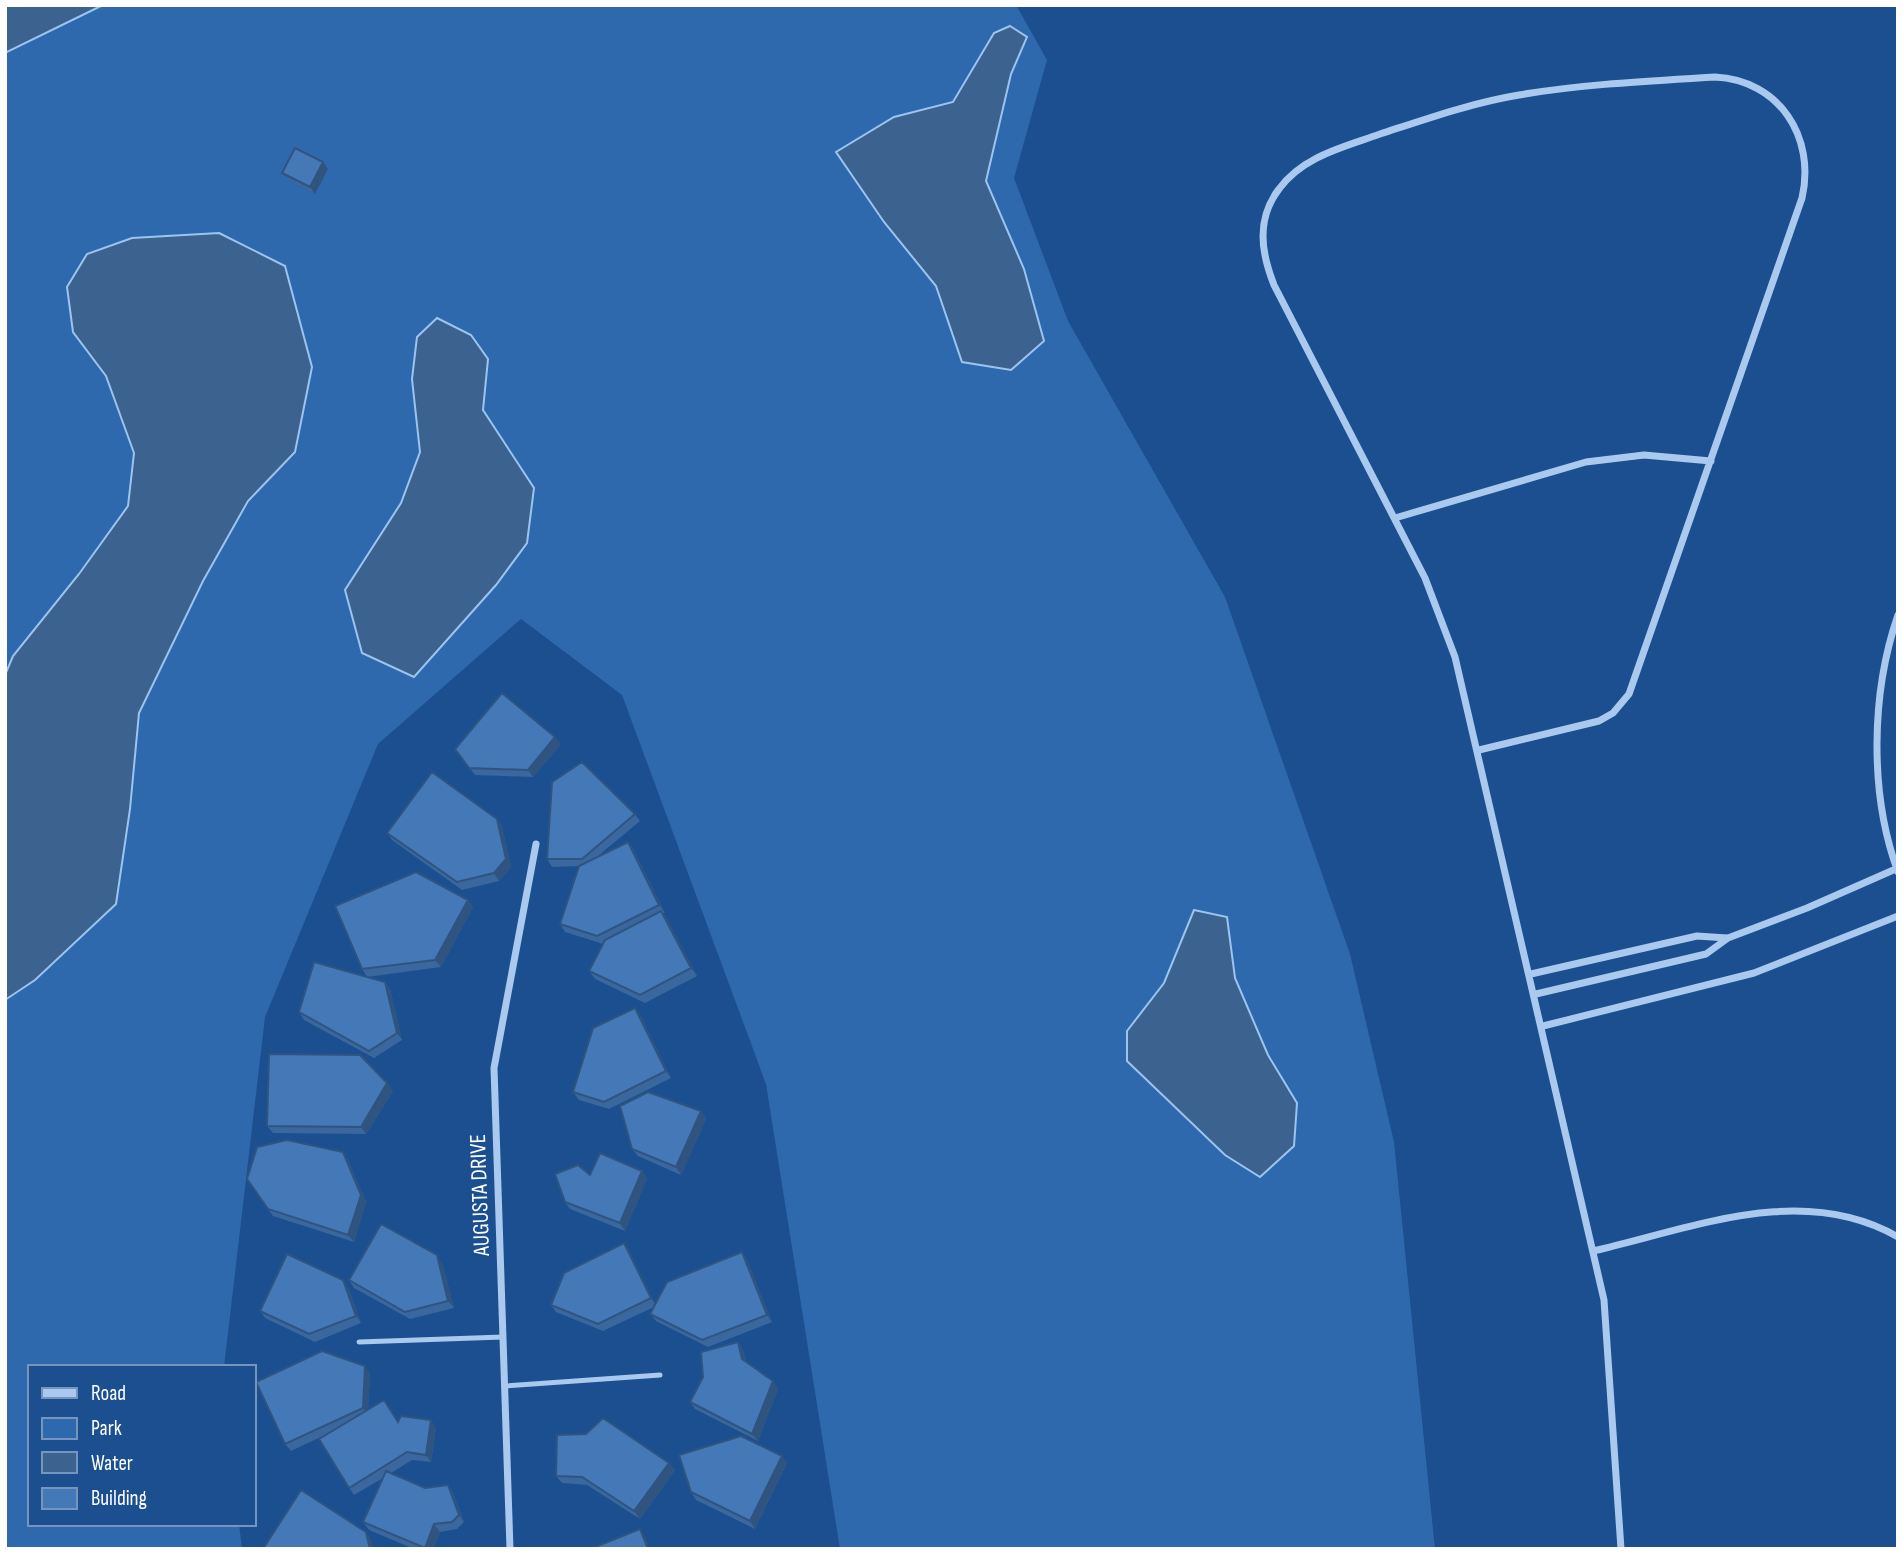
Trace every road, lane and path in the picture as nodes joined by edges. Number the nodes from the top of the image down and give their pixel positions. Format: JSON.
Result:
{"nodes":[{"id":1,"x":1711,"y":461,"type":"junction"},
{"id":2,"x":1395,"y":518,"type":"junction"},
{"id":3,"x":1898,"y":615,"type":"edge"},
{"id":4,"x":1479,"y":750,"type":"junction"},
{"id":5,"x":536,"y":844,"type":"dead end"},
{"id":6,"x":1897,"y":870,"type":"edge"},
{"id":7,"x":1898,"y":916,"type":"edge"},
{"id":8,"x":1727,"y":937,"type":"junction"},
{"id":9,"x":1531,"y":974,"type":"junction"},
{"id":10,"x":1536,"y":995,"type":"junction"},
{"id":11,"x":1543,"y":1026,"type":"junction"},
{"id":12,"x":1898,"y":1237,"type":"edge"},
{"id":13,"x":1593,"y":1251,"type":"junction"},
{"id":14,"x":503,"y":1337,"type":"junction"},
{"id":15,"x":359,"y":1342,"type":"dead end"},
{"id":16,"x":660,"y":1375,"type":"dead end"},
{"id":17,"x":505,"y":1386,"type":"junction"},
{"id":18,"x":510,"y":1549,"type":"edge"},
{"id":19,"x":1621,"y":1549,"type":"edge"}],
"edges":[{"from":1,"to":2,"type":"street"},
{"from":1,"to":2,"type":"street"},
{"from":1,"to":4,"type":"street"},
{"from":2,"to":4,"type":"street"},
{"from":3,"to":6,"type":"street"},
{"from":4,"to":9,"type":"street"},
{"from":5,"to":14,"type":"street","name":"AUGUSTA DRIVE"},
{"from":6,"to":8,"type":"street"},
{"from":7,"to":11,"type":"street"},
{"from":8,"to":9,"type":"street"},
{"from":8,"to":10,"type":"street"},
{"from":9,"to":10,"type":"street"},
{"from":10,"to":11,"type":"street"},
{"from":11,"to":13,"type":"street"},
{"from":12,"to":13,"type":"street"},
{"from":13,"to":19,"type":"street"},
{"from":14,"to":15,"type":"lane"},
{"from":14,"to":17,"type":"street","name":"AUGUSTA DRIVE"},
{"from":16,"to":17,"type":"lane"},
{"from":17,"to":18,"type":"street","name":"AUGUSTA DRIVE"}]}
